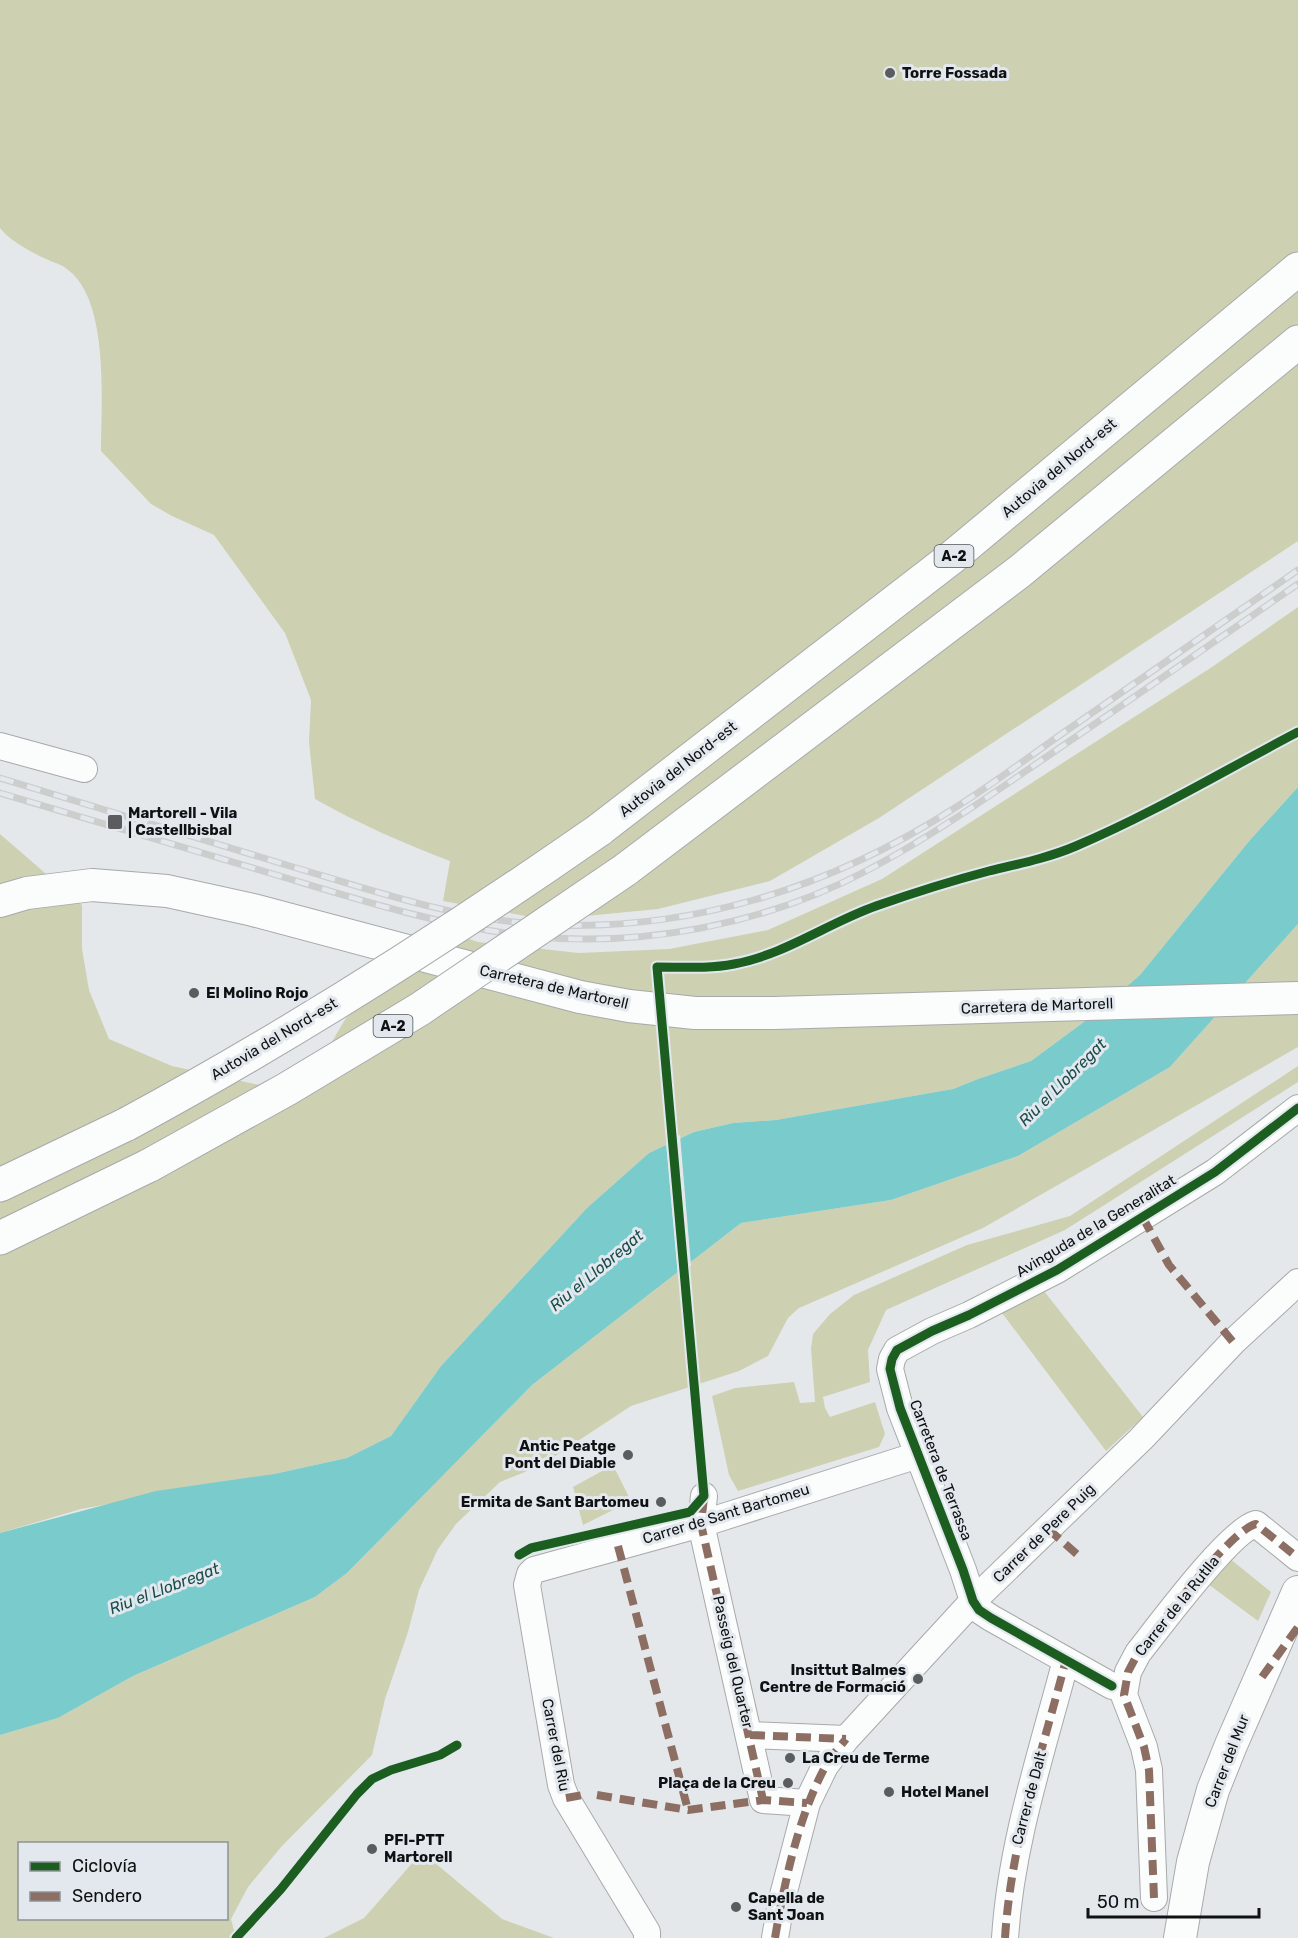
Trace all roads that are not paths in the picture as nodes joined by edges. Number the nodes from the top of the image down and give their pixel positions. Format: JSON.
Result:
{"nodes":[{"id":1,"x":1298,"y":269,"type":"edge"},
{"id":2,"x":1298,"y":342,"type":"edge"},
{"id":3,"x":0,"y":746,"type":"edge"},
{"id":4,"x":84,"y":769,"type":"dead end"},
{"id":5,"x":0,"y":901,"type":"edge"},
{"id":6,"x":1298,"y":998,"type":"edge"},
{"id":7,"x":1298,"y":1108,"type":"edge"},
{"id":8,"x":0,"y":1185,"type":"edge"},
{"id":9,"x":0,"y":1238,"type":"edge"},
{"id":10,"x":1298,"y":1282,"type":"edge"},
{"id":11,"x":897,"y":1350,"type":"joint"},
{"id":12,"x":918,"y":1455,"type":"junction"},
{"id":13,"x":704,"y":1496,"type":"dead end"},
{"id":14,"x":701,"y":1524,"type":"junction"},
{"id":15,"x":1298,"y":1558,"type":"edge"},
{"id":16,"x":534,"y":1570,"type":"joint"},
{"id":17,"x":1298,"y":1592,"type":"edge"},
{"id":18,"x":973,"y":1601,"type":"junction"},
{"id":19,"x":1066,"y":1660,"type":"junction"},
{"id":20,"x":1112,"y":1686,"type":"dead end"},
{"id":21,"x":750,"y":1735,"type":"junction"},
{"id":22,"x":846,"y":1739,"type":"junction"},
{"id":23,"x":807,"y":1803,"type":"junction"},
{"id":24,"x":1154,"y":1898,"type":"dead end"},
{"id":25,"x":647,"y":1938,"type":"edge"},
{"id":26,"x":775,"y":1938,"type":"edge"},
{"id":27,"x":1005,"y":1938,"type":"edge"},
{"id":28,"x":1180,"y":1938,"type":"edge"}],
"edges":[{"from":1,"to":8,"type":"highway","name":"Autovia del Nord-est","number":"A-2","bridge":true},
{"from":2,"to":9,"type":"highway","number":"A-2","bridge":true},
{"from":3,"to":4,"type":"street"},
{"from":5,"to":6,"type":"main road","name":"Carretera de Martorell"},
{"from":7,"to":11,"type":"street","name":"Avinguda de la Generalitat"},
{"from":10,"to":18,"type":"street","name":"Carrer de Pere Puig"},
{"from":11,"to":12,"type":"street","name":"Carretera de Terrassa"},
{"from":12,"to":14,"type":"street","name":"Carrer de Sant Bartomeu"},
{"from":12,"to":18,"type":"street","name":"Carretera de Terrassa"},
{"from":13,"to":14,"type":"street","name":"Passeig del Quarter"},
{"from":14,"to":16,"type":"street","name":"Carrer de Sant Bartomeu"},
{"from":14,"to":21,"type":"street","name":"Passeig del Quarter"},
{"from":15,"to":24,"type":"street","name":"Carrer de la Rutlla"},
{"from":16,"to":25,"type":"street","name":"Carrer del Riu"},
{"from":17,"to":28,"type":"main road","name":"Carrer del Mur"},
{"from":18,"to":19,"type":"street"},
{"from":18,"to":22,"type":"street","name":"Carrer de Pere Puig"},
{"from":19,"to":20,"type":"street"},
{"from":19,"to":27,"type":"street","name":"Carrer de Dalt"},
{"from":21,"to":22,"type":"street"},
{"from":21,"to":23,"type":"street","name":"Passeig del Quarter"},
{"from":22,"to":23,"type":"street","name":"Carrer de Pere Puig"},
{"from":23,"to":26,"type":"street","name":"Carrer de Pere Puig"}]}
